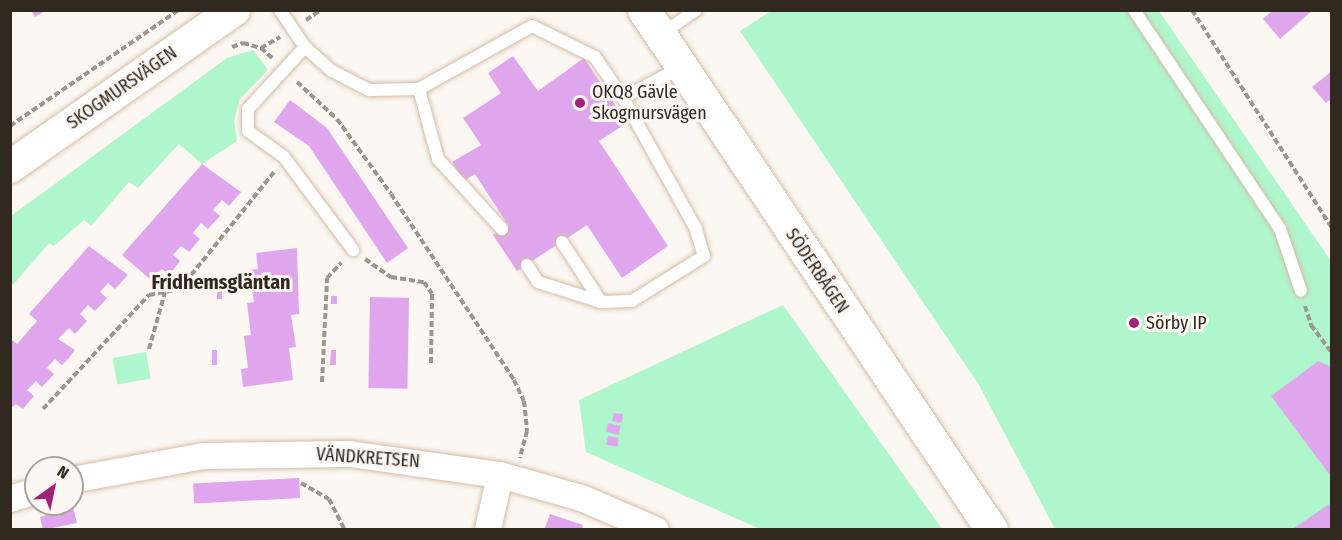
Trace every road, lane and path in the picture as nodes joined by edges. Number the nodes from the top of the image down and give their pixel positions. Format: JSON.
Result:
{"nodes":[{"id":1,"x":179,"y":10,"type":"edge"},
{"id":2,"x":234,"y":10,"type":"edge"},
{"id":3,"x":279,"y":10,"type":"edge"},
{"id":4,"x":321,"y":10,"type":"edge"},
{"id":5,"x":696,"y":10,"type":"edge"},
{"id":6,"x":1134,"y":10,"type":"edge"},
{"id":7,"x":1192,"y":10,"type":"edge"},
{"id":8,"x":652,"y":23,"type":"edge"},
{"id":9,"x":291,"y":30,"type":"junction"},
{"id":10,"x":306,"y":47,"type":"junction"},
{"id":11,"x":261,"y":48,"type":"junction"},
{"id":12,"x":222,"y":50,"type":"dead end"},
{"id":13,"x":680,"y":68,"type":"junction"},
{"id":14,"x":283,"y":69,"type":"junction"},
{"id":15,"x":419,"y":89,"type":"junction"},
{"id":16,"x":623,"y":98,"type":"junction"},
{"id":17,"x":10,"y":126,"type":"edge"},
{"id":18,"x":284,"y":157,"type":"junction"},
{"id":19,"x":10,"y":167,"type":"edge"},
{"id":20,"x":1332,"y":228,"type":"edge"},
{"id":21,"x":502,"y":229,"type":"dead end"},
{"id":22,"x":562,"y":242,"type":"dead end"},
{"id":23,"x":353,"y":250,"type":"junction"},
{"id":24,"x":527,"y":265,"type":"dead end"},
{"id":25,"x":1301,"y":291,"type":"joint"},
{"id":26,"x":165,"y":292,"type":"junction"},
{"id":27,"x":601,"y":302,"type":"junction"},
{"id":28,"x":149,"y":349,"type":"dead end"},
{"id":29,"x":1332,"y":353,"type":"edge"},
{"id":30,"x":431,"y":363,"type":"dead end"},
{"id":31,"x":322,"y":382,"type":"dead end"},
{"id":32,"x":44,"y":409,"type":"dead end"},
{"id":33,"x":500,"y":475,"type":"junction"},
{"id":34,"x":84,"y":478,"type":"edge"},
{"id":35,"x":300,"y":483,"type":"dead end"},
{"id":36,"x":345,"y":530,"type":"edge"},
{"id":37,"x":488,"y":530,"type":"edge"},
{"id":38,"x":656,"y":530,"type":"edge"},
{"id":39,"x":992,"y":530,"type":"edge"}],
"edges":[{"from":1,"to":17,"type":"path"},
{"from":2,"to":19,"type":"street","name":"SKOGMURSVÄGEN"},
{"from":3,"to":9,"type":"lane"},
{"from":4,"to":9,"type":"path"},
{"from":5,"to":8,"type":"lane"},
{"from":6,"to":25,"type":"lane"},
{"from":7,"to":20,"type":"path"},
{"from":8,"to":13,"type":"street","name":"SÖDERBÅGEN"},
{"from":9,"to":10,"type":"lane"},
{"from":9,"to":11,"type":"path"},
{"from":10,"to":14,"type":"lane"},
{"from":10,"to":15,"type":"lane"},
{"from":11,"to":12,"type":"path"},
{"from":11,"to":14,"type":"path"},
{"from":13,"to":16,"type":"lane"},
{"from":13,"to":39,"type":"street","name":"SÖDERBÅGEN"},
{"from":14,"to":18,"type":"lane"},
{"from":14,"to":33,"type":"path"},
{"from":15,"to":16,"type":"lane"},
{"from":15,"to":21,"type":"lane"},
{"from":16,"to":27,"type":"lane"},
{"from":18,"to":23,"type":"lane"},
{"from":18,"to":26,"type":"path"},
{"from":22,"to":27,"type":"lane"},
{"from":23,"to":30,"type":"path"},
{"from":23,"to":31,"type":"path"},
{"from":24,"to":27,"type":"lane"},
{"from":25,"to":29,"type":"path"},
{"from":26,"to":28,"type":"path"},
{"from":26,"to":32,"type":"path"},
{"from":33,"to":34,"type":"street","name":"VÄNDKRETSEN"},
{"from":33,"to":37,"type":"street"},
{"from":33,"to":38,"type":"street","name":"VÄNDKRETSEN"},
{"from":35,"to":36,"type":"path"}]}
